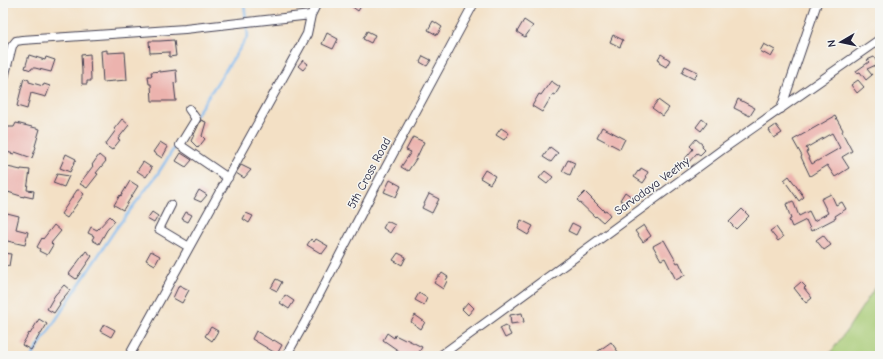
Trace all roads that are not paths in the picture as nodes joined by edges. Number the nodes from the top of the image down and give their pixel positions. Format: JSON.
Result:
{"nodes":[{"id":1,"x":317,"y":3,"type":"edge"},
{"id":2,"x":474,"y":3,"type":"edge"},
{"id":3,"x":817,"y":3,"type":"edge"},
{"id":4,"x":311,"y":15,"type":"junction"},
{"id":5,"x":880,"y":39,"type":"edge"},
{"id":6,"x":3,"y":82,"type":"edge"},
{"id":7,"x":781,"y":109,"type":"junction"},
{"id":8,"x":189,"y":110,"type":"dead end"},
{"id":9,"x":228,"y":178,"type":"junction"},
{"id":10,"x":171,"y":205,"type":"dead end"},
{"id":11,"x":189,"y":247,"type":"junction"},
{"id":12,"x":130,"y":356,"type":"edge"},
{"id":13,"x":286,"y":356,"type":"edge"},
{"id":14,"x":440,"y":356,"type":"edge"}],
"edges":[{"from":1,"to":4,"type":"street"},
{"from":2,"to":13,"type":"street","name":"5th Cross Road"},
{"from":3,"to":7,"type":"street"},
{"from":4,"to":6,"type":"street"},
{"from":4,"to":9,"type":"street"},
{"from":5,"to":7,"type":"street","name":"Sarvodaya Veethy"},
{"from":7,"to":14,"type":"street","name":"Sarvodaya Veethy"},
{"from":8,"to":9,"type":"street"},
{"from":9,"to":11,"type":"street"},
{"from":10,"to":11,"type":"street"},
{"from":11,"to":12,"type":"street"}]}
